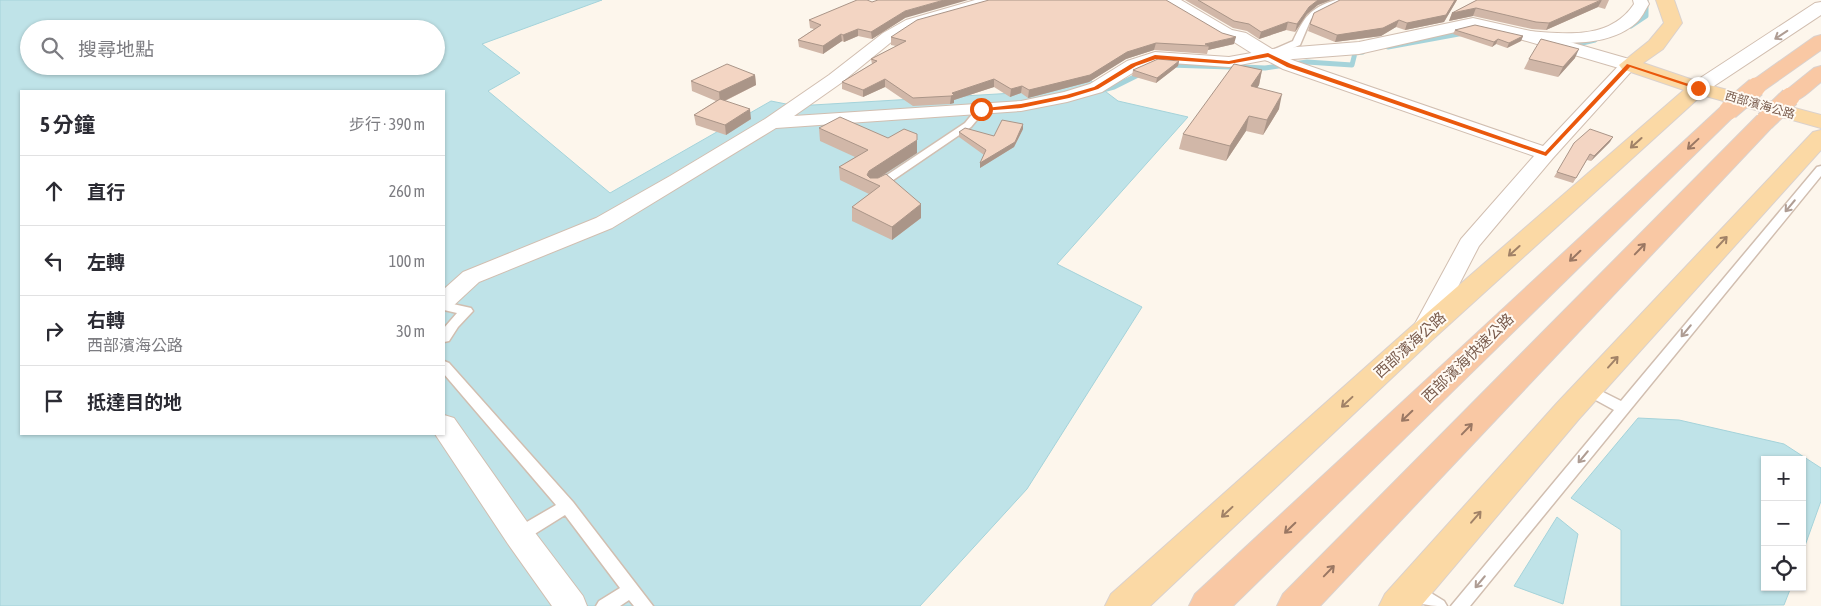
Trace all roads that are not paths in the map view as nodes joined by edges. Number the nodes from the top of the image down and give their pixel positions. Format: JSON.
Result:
{"nodes":[{"id":1,"x":992,"y":0,"type":"edge"},
{"id":2,"x":1169,"y":0,"type":"edge"},
{"id":3,"x":1344,"y":0,"type":"edge"},
{"id":4,"x":1640,"y":0,"type":"edge"},
{"id":5,"x":1665,"y":0,"type":"edge"},
{"id":6,"x":1821,"y":8,"type":"edge"},
{"id":7,"x":1528,"y":36,"type":"junction"},
{"id":8,"x":1821,"y":41,"type":"edge"},
{"id":9,"x":1268,"y":55,"type":"junction"},
{"id":10,"x":1629,"y":65,"type":"junction"},
{"id":11,"x":1821,"y":72,"type":"edge"},
{"id":12,"x":1698,"y":88,"type":"junction"},
{"id":13,"x":978,"y":113,"type":"junction"},
{"id":14,"x":1821,"y":122,"type":"edge"},
{"id":15,"x":772,"y":124,"type":"junction"},
{"id":16,"x":1821,"y":138,"type":"edge"},
{"id":17,"x":1546,"y":154,"type":"junction"},
{"id":18,"x":1821,"y":169,"type":"edge"},
{"id":19,"x":874,"y":188,"type":"edge"},
{"id":20,"x":452,"y":301,"type":"edge"},
{"id":21,"x":1422,"y":333,"type":"junction"},
{"id":22,"x":445,"y":336,"type":"edge"},
{"id":23,"x":445,"y":367,"type":"edge"},
{"id":24,"x":1588,"y":390,"type":"junction"},
{"id":25,"x":1623,"y":408,"type":"junction"},
{"id":26,"x":445,"y":426,"type":"edge"},
{"id":27,"x":565,"y":507,"type":"junction"},
{"id":28,"x":528,"y":529,"type":"junction"},
{"id":29,"x":629,"y":591,"type":"junction"},
{"id":30,"x":1416,"y":600,"type":"edge"},
{"id":31,"x":571,"y":606,"type":"edge"},
{"id":32,"x":605,"y":606,"type":"edge"},
{"id":33,"x":644,"y":606,"type":"edge"},
{"id":34,"x":1124,"y":606,"type":"edge"},
{"id":35,"x":1208,"y":606,"type":"edge"},
{"id":36,"x":1296,"y":606,"type":"edge"},
{"id":37,"x":1460,"y":606,"type":"edge"}],
"edges":[{"from":1,"to":15,"type":"street"},
{"from":2,"to":9,"type":"street"},
{"from":3,"to":9,"type":"lane"},
{"from":4,"to":7,"type":"street"},
{"from":5,"to":10,"type":"main road"},
{"from":6,"to":12,"type":"street","one_way":true},
{"from":7,"to":9,"type":"street"},
{"from":7,"to":10,"type":"street"},
{"from":8,"to":35,"type":"highway","name":"西部濱海快速公路","one_way":true,"bridge":true},
{"from":9,"to":13,"type":"street"},
{"from":9,"to":17,"type":"street"},
{"from":10,"to":12,"type":"main road","name":"西部濱海公路"},
{"from":10,"to":17,"type":"street"},
{"from":36,"to":11,"type":"highway","one_way":true,"bridge":true},
{"from":12,"to":14,"type":"main road","name":"西部濱海公路"},
{"from":12,"to":21,"type":"main road","name":"西部濱海公路","one_way":true},
{"from":13,"to":15,"type":"street"},
{"from":13,"to":19,"type":"lane"},
{"from":15,"to":20,"type":"street"},
{"from":24,"to":16,"type":"main road","one_way":true},
{"from":17,"to":21,"type":"street"},
{"from":18,"to":25,"type":"lane","one_way":true},
{"from":20,"to":22,"type":"lane"},
{"from":21,"to":34,"type":"main road","name":"西部濱海公路","one_way":true},
{"from":23,"to":27,"type":"lane"},
{"from":24,"to":25,"type":"lane"},
{"from":30,"to":24,"type":"main road","one_way":true},
{"from":25,"to":37,"type":"lane","one_way":true},
{"from":26,"to":28,"type":"street"},
{"from":27,"to":28,"type":"lane"},
{"from":27,"to":29,"type":"lane"},
{"from":28,"to":31,"type":"street"},
{"from":29,"to":32,"type":"lane"},
{"from":29,"to":33,"type":"lane"}]}
